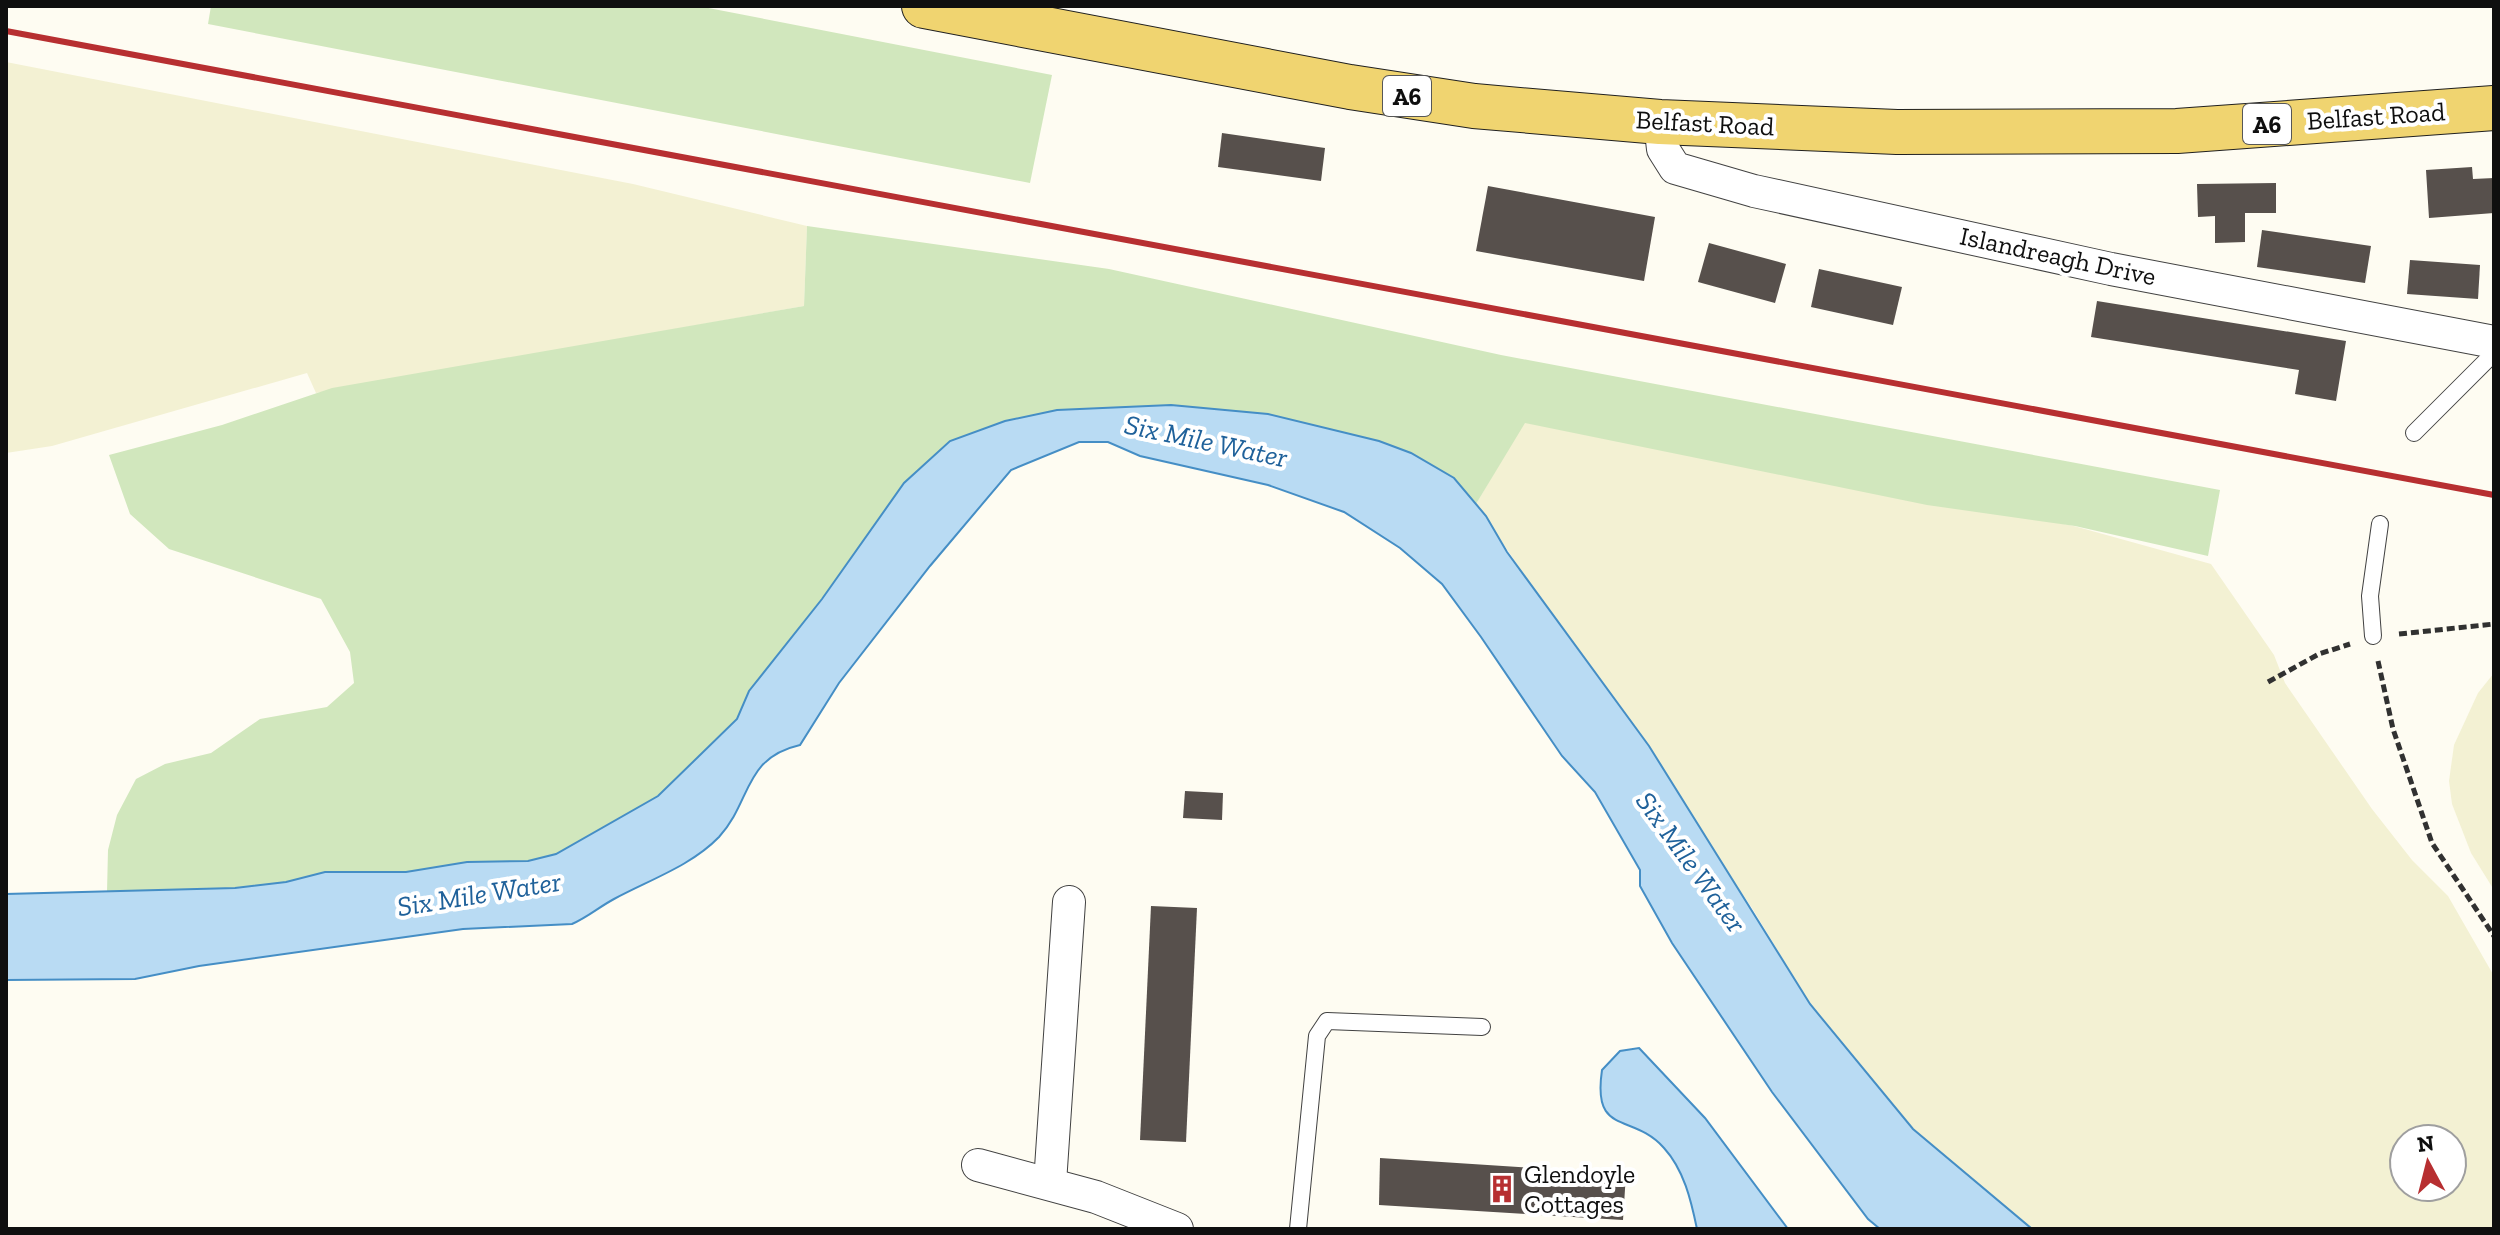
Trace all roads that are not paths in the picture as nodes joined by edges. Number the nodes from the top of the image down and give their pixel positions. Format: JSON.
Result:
{"nodes":[{"id":1,"x":924,"y":6,"type":"edge"},
{"id":2,"x":2494,"y":108,"type":"edge"},
{"id":3,"x":1660,"y":122,"type":"junction"},
{"id":4,"x":2494,"y":342,"type":"edge"},
{"id":5,"x":2494,"y":353,"type":"edge"},
{"id":6,"x":2414,"y":433,"type":"dead end"},
{"id":7,"x":2380,"y":524,"type":"dead end"},
{"id":8,"x":2373,"y":636,"type":"road end"},
{"id":9,"x":1069,"y":902,"type":"dead end"},
{"id":10,"x":1482,"y":1027,"type":"dead end"},
{"id":11,"x":978,"y":1165,"type":"dead end"},
{"id":12,"x":1050,"y":1183,"type":"junction"},
{"id":13,"x":1177,"y":1229,"type":"edge"},
{"id":14,"x":1298,"y":1229,"type":"edge"}],
"edges":[{"from":1,"to":3,"type":"main road","name":"Belfast Road","number":"A6"},
{"from":2,"to":3,"type":"main road","name":"Belfast Road","number":"A6"},
{"from":3,"to":4,"type":"street","name":"Islandreagh Drive"},
{"from":5,"to":6,"type":"lane"},
{"from":7,"to":8,"type":"lane"},
{"from":9,"to":12,"type":"street"},
{"from":10,"to":14,"type":"lane"},
{"from":11,"to":12,"type":"street"},
{"from":12,"to":13,"type":"street"}]}
